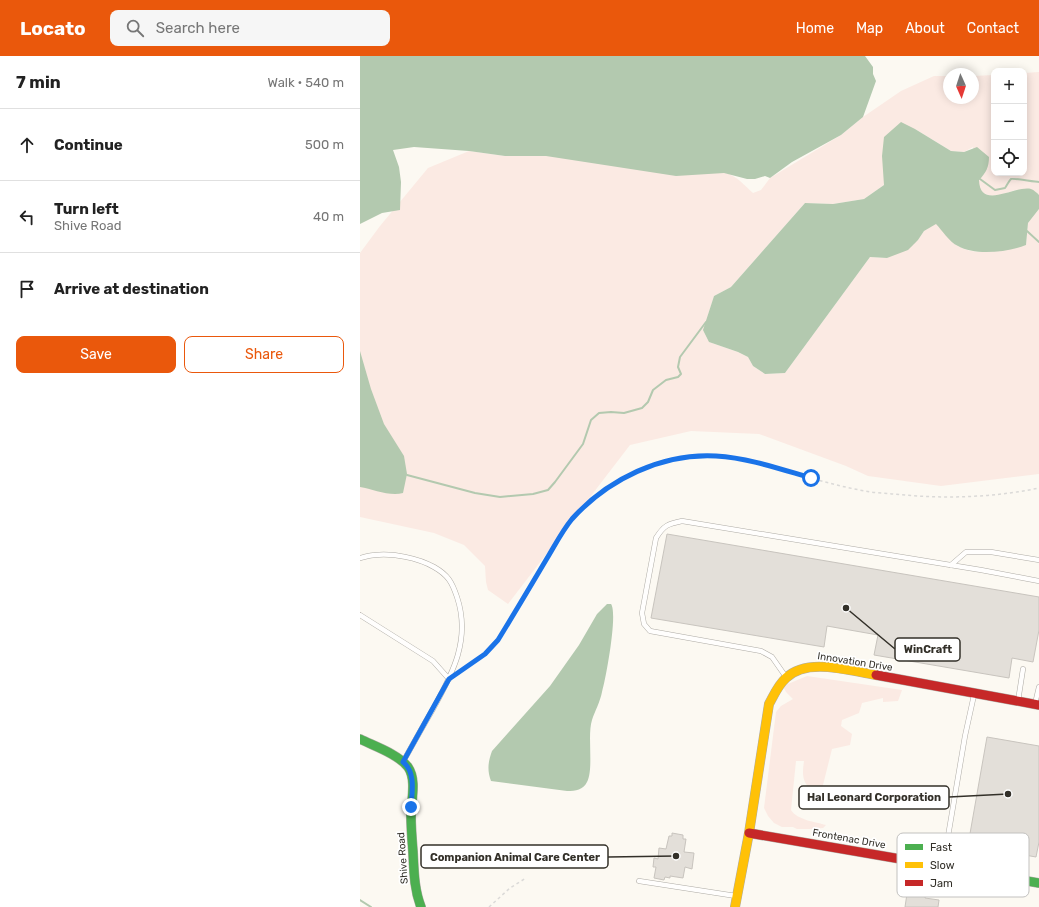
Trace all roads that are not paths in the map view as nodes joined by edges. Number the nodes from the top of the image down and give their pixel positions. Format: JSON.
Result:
{"nodes":[{"id":1,"x":360,"y":558,"type":"edge"},
{"id":2,"x":1039,"y":560,"type":"edge"},
{"id":3,"x":951,"y":565,"type":"junction"},
{"id":4,"x":1039,"y":581,"type":"edge"},
{"id":5,"x":360,"y":615,"type":"edge"},
{"id":6,"x":1023,"y":669,"type":"dead end"},
{"id":7,"x":786,"y":676,"type":"junction"},
{"id":8,"x":449,"y":679,"type":"junction"},
{"id":9,"x":1039,"y":686,"type":"edge"},
{"id":10,"x":975,"y":693,"type":"junction"},
{"id":11,"x":1018,"y":701,"type":"junction"},
{"id":12,"x":1037,"y":704,"type":"edge"},
{"id":13,"x":360,"y":739,"type":"edge"},
{"id":14,"x":403,"y":762,"type":"junction"},
{"id":15,"x":948,"y":833,"type":"edge"},
{"id":16,"x":749,"y":834,"type":"junction"},
{"id":17,"x":897,"y":859,"type":"edge"},
{"id":18,"x":639,"y":881,"type":"dead end"},
{"id":19,"x":1029,"y":881,"type":"edge"},
{"id":20,"x":1039,"y":883,"type":"edge"},
{"id":21,"x":737,"y":896,"type":"junction"},
{"id":22,"x":421,"y":907,"type":"edge"},
{"id":23,"x":735,"y":907,"type":"edge"}],
"edges":[{"from":1,"to":8,"type":"lane"},
{"from":2,"to":3,"type":"lane"},
{"from":3,"to":4,"type":"lane"},
{"from":3,"to":7,"type":"lane"},
{"from":5,"to":8,"type":"lane"},
{"from":6,"to":11,"type":"lane"},
{"from":7,"to":10,"type":"street","name":"Innovation Drive"},
{"from":7,"to":16,"type":"street"},
{"from":8,"to":14,"type":"lane"},
{"from":9,"to":12,"type":"lane"},
{"from":10,"to":11,"type":"street","name":"Innovation Drive"},
{"from":10,"to":15,"type":"lane"},
{"from":11,"to":12,"type":"street","name":"Innovation Drive"},
{"from":13,"to":14,"type":"street"},
{"from":14,"to":22,"type":"street","name":"Shive Road"},
{"from":16,"to":17,"type":"street","name":"Frontenac Drive"},
{"from":16,"to":21,"type":"street"},
{"from":18,"to":21,"type":"lane"},
{"from":19,"to":20,"type":"street","name":"Frontenac Drive"},
{"from":21,"to":23,"type":"street"}]}
